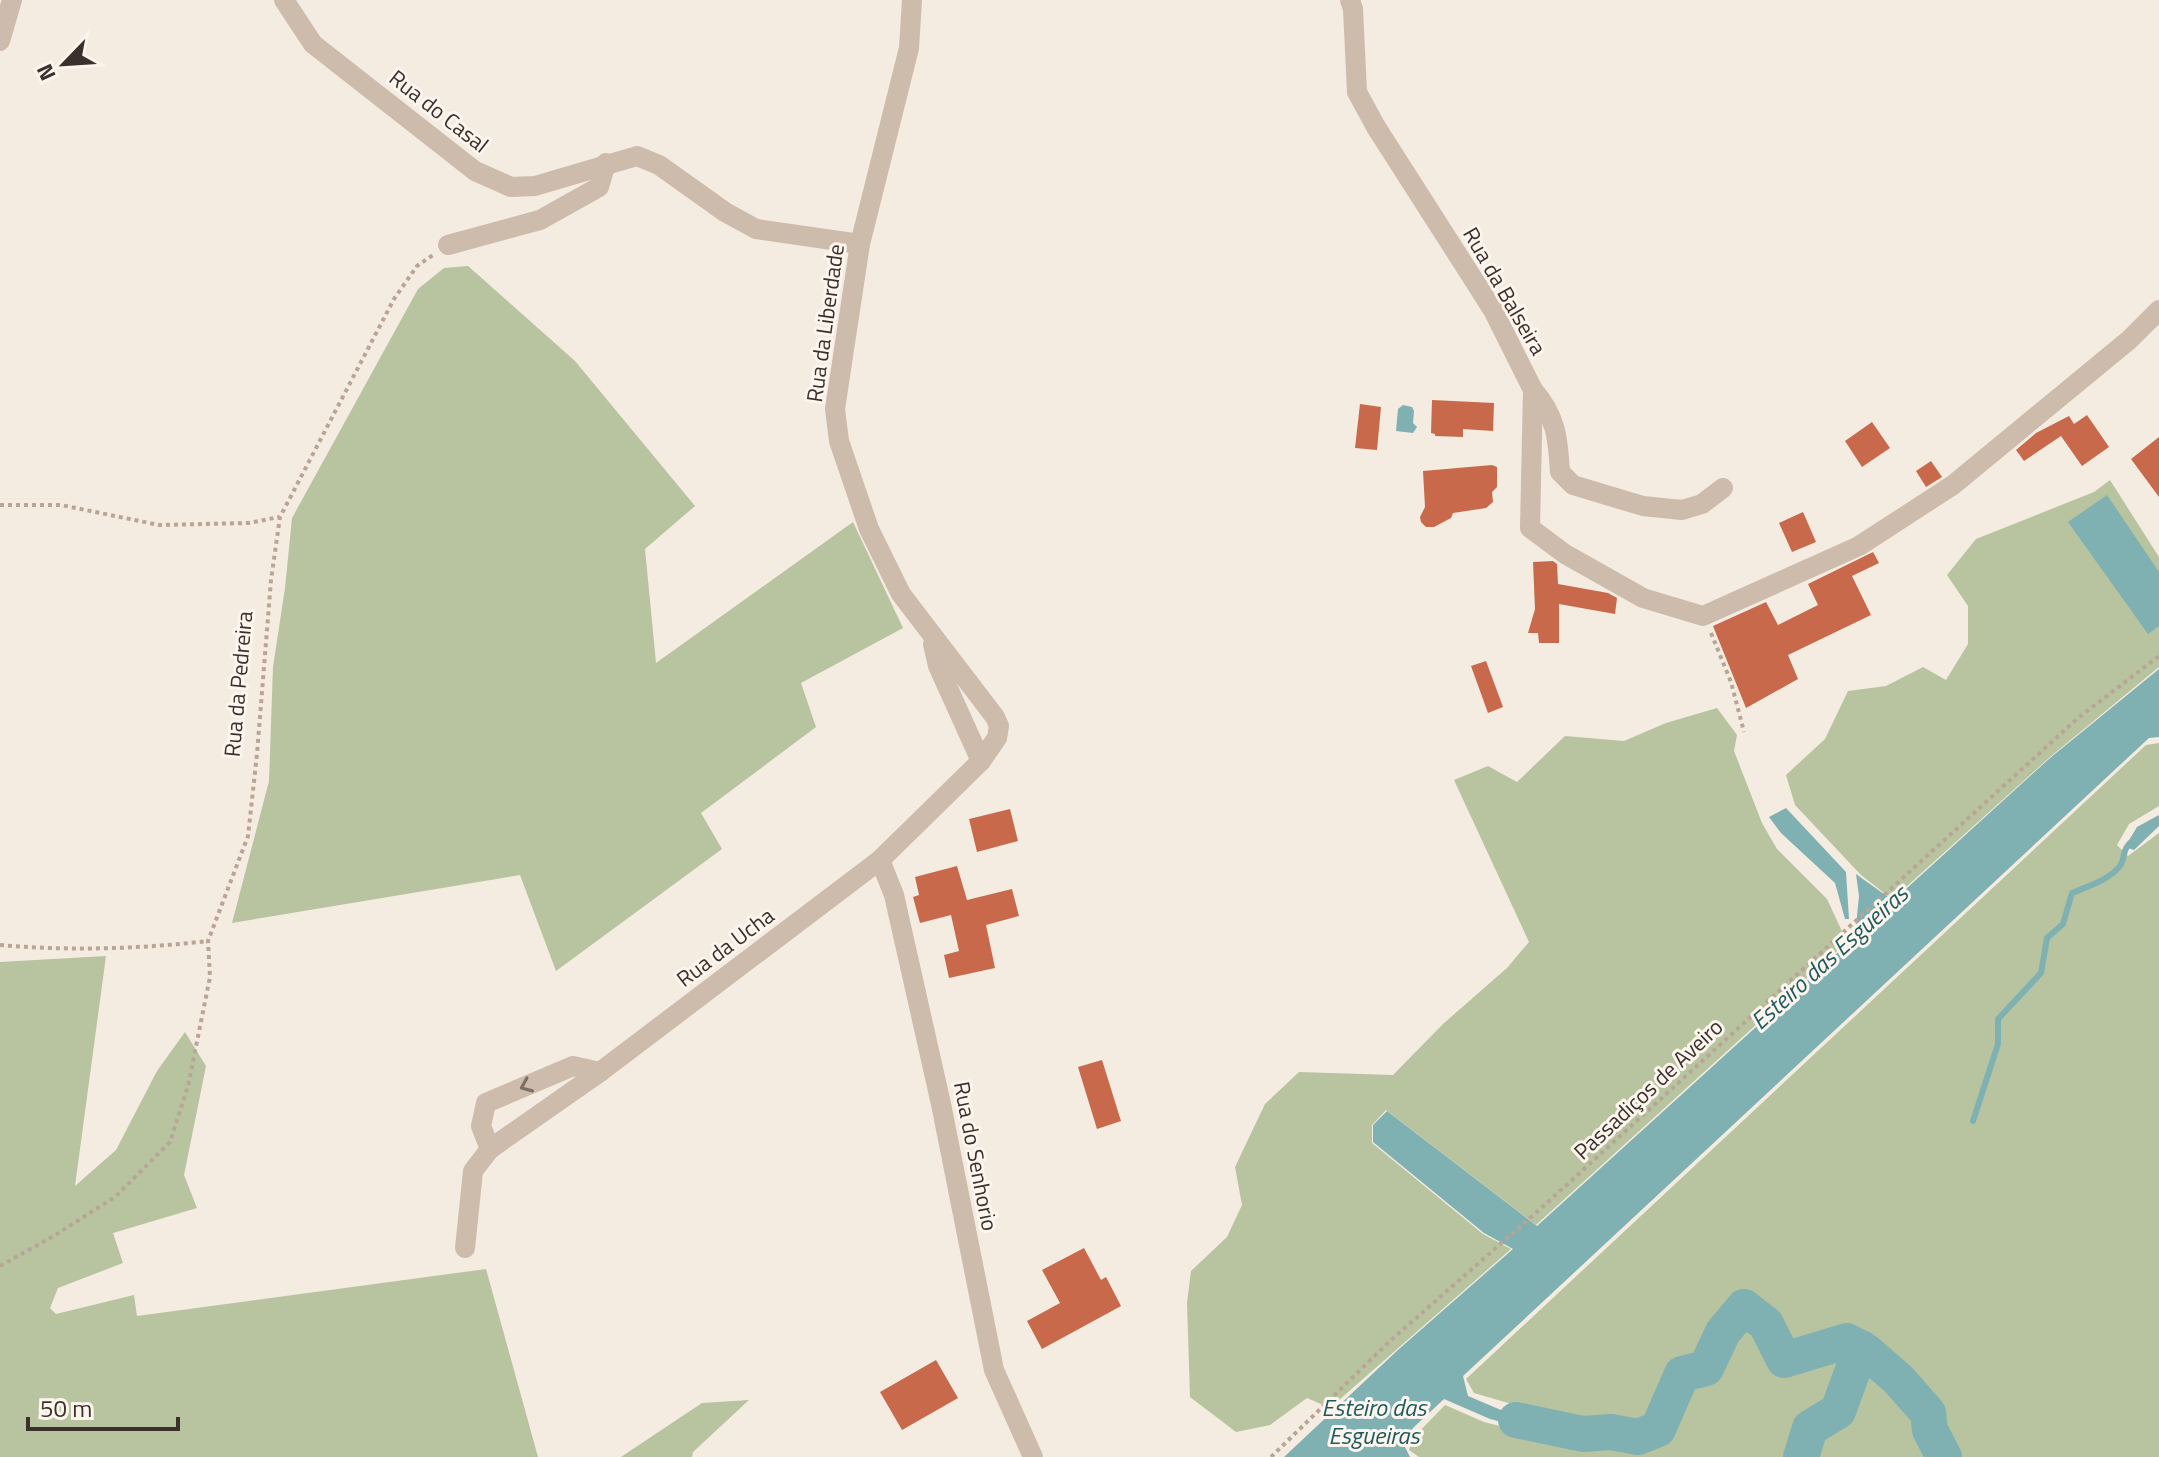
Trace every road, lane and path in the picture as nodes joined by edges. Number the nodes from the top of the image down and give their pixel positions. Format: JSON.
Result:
{"nodes":[{"id":1,"x":12,"y":0,"type":"edge"},
{"id":2,"x":284,"y":0,"type":"edge"},
{"id":3,"x":912,"y":0,"type":"edge"},
{"id":4,"x":1350,"y":0,"type":"edge"},
{"id":5,"x":0,"y":41,"type":"edge"},
{"id":6,"x":606,"y":163,"type":"junction"},
{"id":7,"x":860,"y":244,"type":"junction"},
{"id":8,"x":448,"y":245,"type":"joint"},
{"id":9,"x":2159,"y":310,"type":"edge"},
{"id":10,"x":1533,"y":390,"type":"junction"},
{"id":11,"x":1723,"y":488,"type":"dead end"},
{"id":12,"x":0,"y":505,"type":"edge"},
{"id":13,"x":280,"y":517,"type":"junction"},
{"id":14,"x":1703,"y":616,"type":"junction"},
{"id":15,"x":931,"y":637,"type":"junction"},
{"id":16,"x":2159,"y":656,"type":"edge"},
{"id":17,"x":1744,"y":732,"type":"dead end"},
{"id":18,"x":981,"y":761,"type":"junction"},
{"id":19,"x":880,"y":860,"type":"junction"},
{"id":20,"x":208,"y":941,"type":"junction"},
{"id":21,"x":0,"y":945,"type":"edge"},
{"id":22,"x":600,"y":1072,"type":"junction"},
{"id":23,"x":490,"y":1149,"type":"junction"},
{"id":24,"x":465,"y":1248,"type":"dead end"},
{"id":25,"x":0,"y":1266,"type":"edge"},
{"id":26,"x":1033,"y":1457,"type":"edge"},
{"id":27,"x":1271,"y":1457,"type":"edge"}],
"edges":[{"from":1,"to":5,"type":"street"},
{"from":2,"to":6,"type":"street","name":"Rua do Casal"},
{"from":3,"to":7,"type":"street","name":"Rua da Liberdade"},
{"from":4,"to":10,"type":"street","name":"Rua da Balseira"},
{"from":6,"to":7,"type":"street","name":"Rua do Casal"},
{"from":6,"to":8,"type":"street"},
{"from":7,"to":15,"type":"street","name":"Rua da Liberdade"},
{"from":8,"to":13,"type":"path","name":"Rua da Pedreira"},
{"from":9,"to":14,"type":"street"},
{"from":10,"to":11,"type":"street"},
{"from":10,"to":14,"type":"street","name":"Rua da Balseira"},
{"from":12,"to":13,"type":"path"},
{"from":13,"to":20,"type":"path","name":"Rua da Pedreira"},
{"from":14,"to":17,"type":"path"},
{"from":15,"to":18,"type":"street","name":"Rua da Liberdade"},
{"from":15,"to":18,"type":"street","name":"Rua da Liberdade"},
{"from":16,"to":27,"type":"path","name":"Passadiços de Aveiro"},
{"from":18,"to":19,"type":"street","name":"Rua da Liberdade"},
{"from":19,"to":22,"type":"street","name":"Rua da Ucha"},
{"from":19,"to":26,"type":"street","name":"Rua do Senhorio"},
{"from":20,"to":21,"type":"path"},
{"from":20,"to":25,"type":"path","name":"Rua da Pedreira"},
{"from":22,"to":23,"type":"street","name":"Rua da Ucha"},
{"from":22,"to":23,"type":"street","one_way":true},
{"from":23,"to":24,"type":"street","name":"Rua da Ucha"}]}
